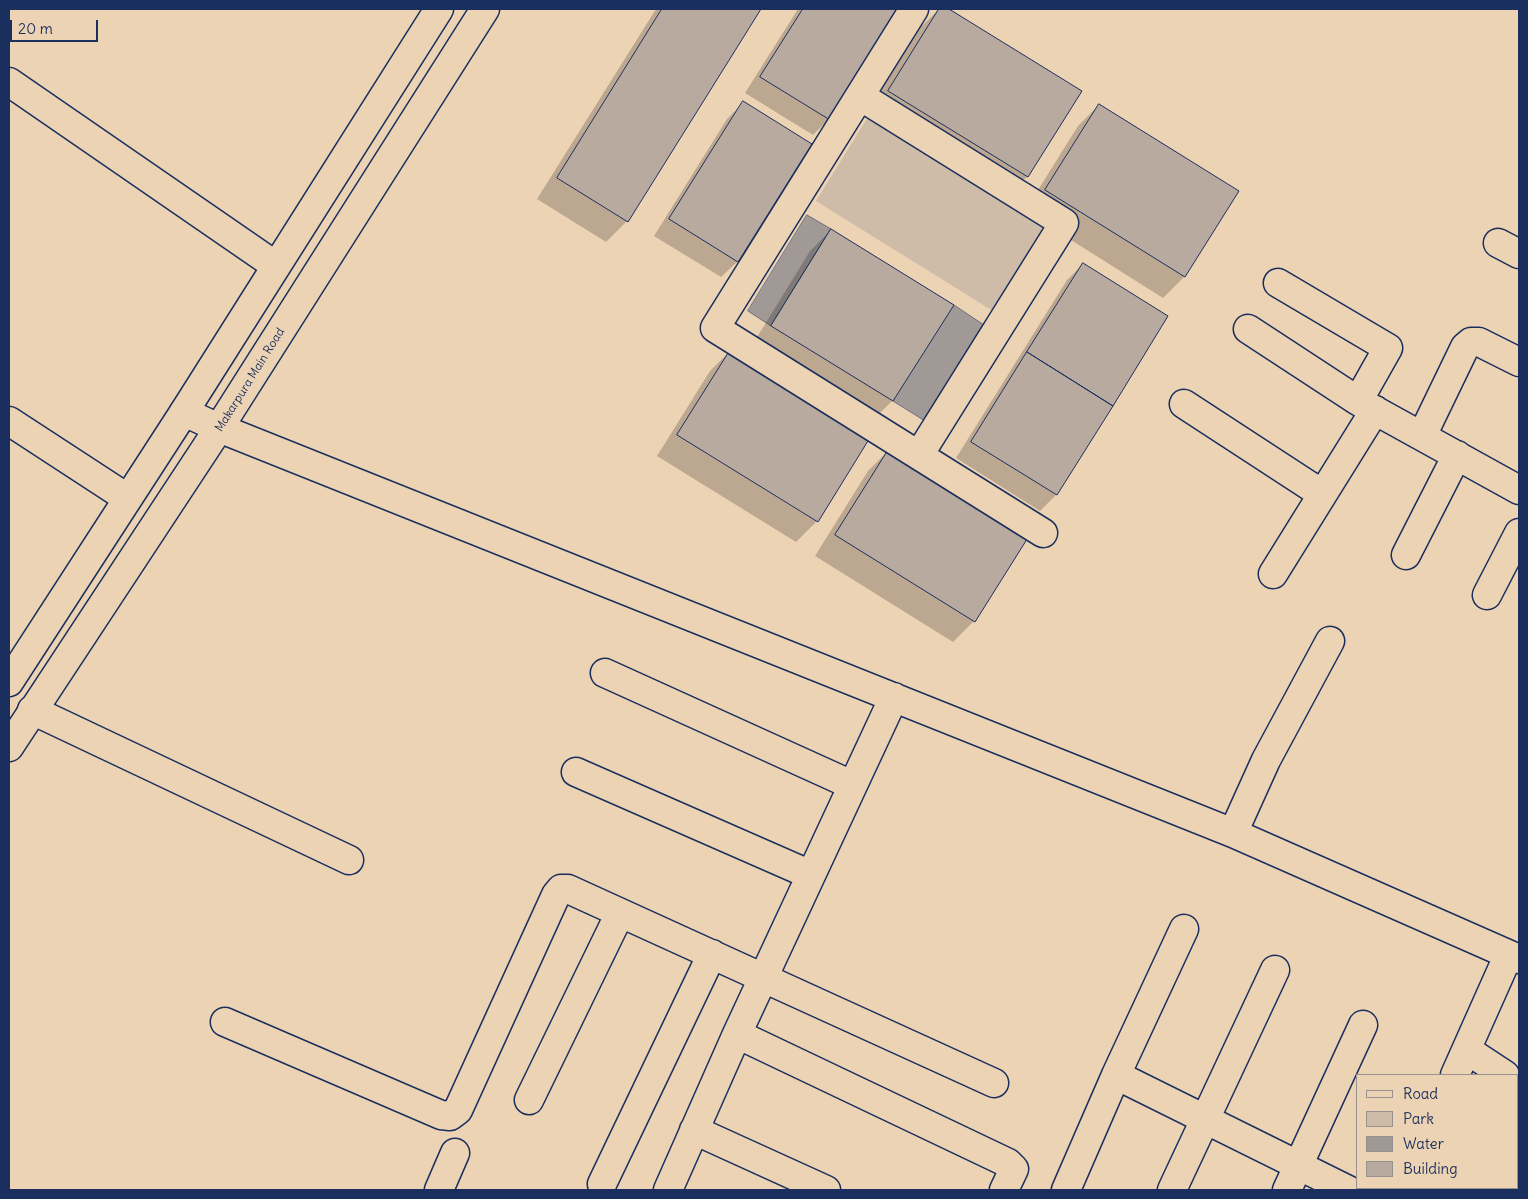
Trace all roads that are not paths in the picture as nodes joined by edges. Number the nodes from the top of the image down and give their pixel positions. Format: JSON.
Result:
{"nodes":[{"id":1,"x":439,"y":9,"type":"edge"},
{"id":2,"x":485,"y":9,"type":"edge"},
{"id":3,"x":914,"y":9,"type":"edge"},
{"id":4,"x":9,"y":82,"type":"edge"},
{"id":5,"x":860,"y":96,"type":"junction"},
{"id":6,"x":276,"y":266,"type":"junction"},
{"id":7,"x":1278,"y":282,"type":"dead end"},
{"id":8,"x":1248,"y":329,"type":"dead end"},
{"id":9,"x":1519,"y":362,"type":"edge"},
{"id":10,"x":1184,"y":404,"type":"dead end"},
{"id":11,"x":1367,"y":406,"type":"junction"},
{"id":12,"x":184,"y":412,"type":"junction"},
{"id":13,"x":9,"y":421,"type":"edge"},
{"id":14,"x":219,"y":428,"type":"junction"},
{"id":15,"x":1422,"y":436,"type":"junction"},
{"id":16,"x":919,"y":455,"type":"junction"},
{"id":17,"x":1457,"y":455,"type":"junction"},
{"id":18,"x":1519,"y":490,"type":"edge"},
{"id":19,"x":1322,"y":494,"type":"junction"},
{"id":20,"x":127,"y":498,"type":"junction"},
{"id":21,"x":1044,"y":532,"type":"dead end"},
{"id":22,"x":1519,"y":533,"type":"edge"},
{"id":23,"x":1406,"y":555,"type":"dead end"},
{"id":24,"x":1273,"y":574,"type":"dead end"},
{"id":25,"x":1486,"y":595,"type":"dead end"},
{"id":26,"x":1330,"y":641,"type":"dead end"},
{"id":27,"x":605,"y":673,"type":"dead end"},
{"id":28,"x":9,"y":682,"type":"edge"},
{"id":29,"x":894,"y":697,"type":"junction"},
{"id":30,"x":32,"y":710,"type":"junction"},
{"id":31,"x":9,"y":747,"type":"edge"},
{"id":32,"x":576,"y":772,"type":"dead end"},
{"id":33,"x":852,"y":786,"type":"junction"},
{"id":34,"x":1233,"y":833,"type":"junction"},
{"id":35,"x":349,"y":860,"type":"dead end"},
{"id":36,"x":811,"y":875,"type":"junction"},
{"id":37,"x":620,"y":913,"type":"junction"},
{"id":38,"x":1184,"y":929,"type":"dead end"},
{"id":39,"x":712,"y":954,"type":"junction"},
{"id":40,"x":1514,"y":957,"type":"edge"},
{"id":41,"x":1275,"y":970,"type":"dead end"},
{"id":42,"x":763,"y":977,"type":"junction"},
{"id":43,"x":225,"y":1022,"type":"dead end"},
{"id":44,"x":1363,"y":1025,"type":"dead end"},
{"id":45,"x":737,"y":1034,"type":"junction"},
{"id":46,"x":1467,"y":1050,"type":"junction"},
{"id":47,"x":1116,"y":1074,"type":"junction"},
{"id":48,"x":1455,"y":1074,"type":"edge"},
{"id":49,"x":1503,"y":1074,"type":"edge"},
{"id":50,"x":994,"y":1083,"type":"dead end"},
{"id":51,"x":529,"y":1100,"type":"dead end"},
{"id":52,"x":1205,"y":1118,"type":"junction"},
{"id":53,"x":694,"y":1130,"type":"junction"},
{"id":54,"x":455,"y":1153,"type":"dead end"},
{"id":55,"x":1298,"y":1165,"type":"junction"},
{"id":56,"x":602,"y":1184,"type":"dead end"},
{"id":57,"x":438,"y":1190,"type":"edge"},
{"id":58,"x":668,"y":1190,"type":"edge"},
{"id":59,"x":826,"y":1190,"type":"edge"},
{"id":60,"x":1004,"y":1190,"type":"edge"},
{"id":61,"x":1066,"y":1190,"type":"edge"},
{"id":62,"x":1172,"y":1190,"type":"edge"},
{"id":63,"x":1287,"y":1190,"type":"edge"},
{"id":64,"x":1348,"y":1190,"type":"edge"}],
"edges":[{"from":1,"to":6,"type":"main road"},
{"from":2,"to":14,"type":"main road","name":"Makarpura Main Road"},
{"from":3,"to":5,"type":"main road"},
{"from":4,"to":6,"type":"main road"},
{"from":5,"to":16,"type":"main road"},
{"from":5,"to":16,"type":"main road"},
{"from":6,"to":12,"type":"main road"},
{"from":7,"to":11,"type":"main road"},
{"from":8,"to":11,"type":"main road"},
{"from":9,"to":15,"type":"main road"},
{"from":10,"to":19,"type":"main road"},
{"from":11,"to":15,"type":"main road"},
{"from":11,"to":19,"type":"main road"},
{"from":12,"to":14,"type":"main road"},
{"from":12,"to":20,"type":"main road"},
{"from":13,"to":20,"type":"main road"},
{"from":14,"to":29,"type":"main road"},
{"from":14,"to":30,"type":"main road","name":"Makarpura Main Road"},
{"from":15,"to":17,"type":"main road"},
{"from":16,"to":21,"type":"main road"},
{"from":17,"to":18,"type":"main road"},
{"from":17,"to":23,"type":"main road"},
{"from":19,"to":24,"type":"main road"},
{"from":20,"to":28,"type":"main road"},
{"from":22,"to":25,"type":"main road"},
{"from":26,"to":34,"type":"main road"},
{"from":27,"to":33,"type":"main road"},
{"from":29,"to":33,"type":"main road"},
{"from":29,"to":34,"type":"main road"},
{"from":30,"to":31,"type":"main road","name":"Makarpura Main Road"},
{"from":30,"to":35,"type":"main road"},
{"from":32,"to":36,"type":"main road"},
{"from":33,"to":36,"type":"main road"},
{"from":34,"to":40,"type":"main road"},
{"from":36,"to":42,"type":"main road"},
{"from":37,"to":39,"type":"main road"},
{"from":37,"to":43,"type":"main road"},
{"from":37,"to":51,"type":"main road"},
{"from":38,"to":47,"type":"main road"},
{"from":39,"to":42,"type":"main road"},
{"from":39,"to":56,"type":"main road"},
{"from":40,"to":46,"type":"main road"},
{"from":41,"to":52,"type":"main road"},
{"from":42,"to":45,"type":"main road"},
{"from":42,"to":50,"type":"main road"},
{"from":44,"to":55,"type":"main road"},
{"from":45,"to":53,"type":"main road"},
{"from":45,"to":60,"type":"main road"},
{"from":46,"to":48,"type":"main road"},
{"from":46,"to":49,"type":"main road"},
{"from":47,"to":52,"type":"main road"},
{"from":47,"to":61,"type":"main road"},
{"from":52,"to":55,"type":"main road"},
{"from":52,"to":62,"type":"main road"},
{"from":53,"to":58,"type":"main road"},
{"from":53,"to":59,"type":"main road"},
{"from":54,"to":57,"type":"main road"},
{"from":55,"to":63,"type":"main road"},
{"from":55,"to":64,"type":"main road"}]}
